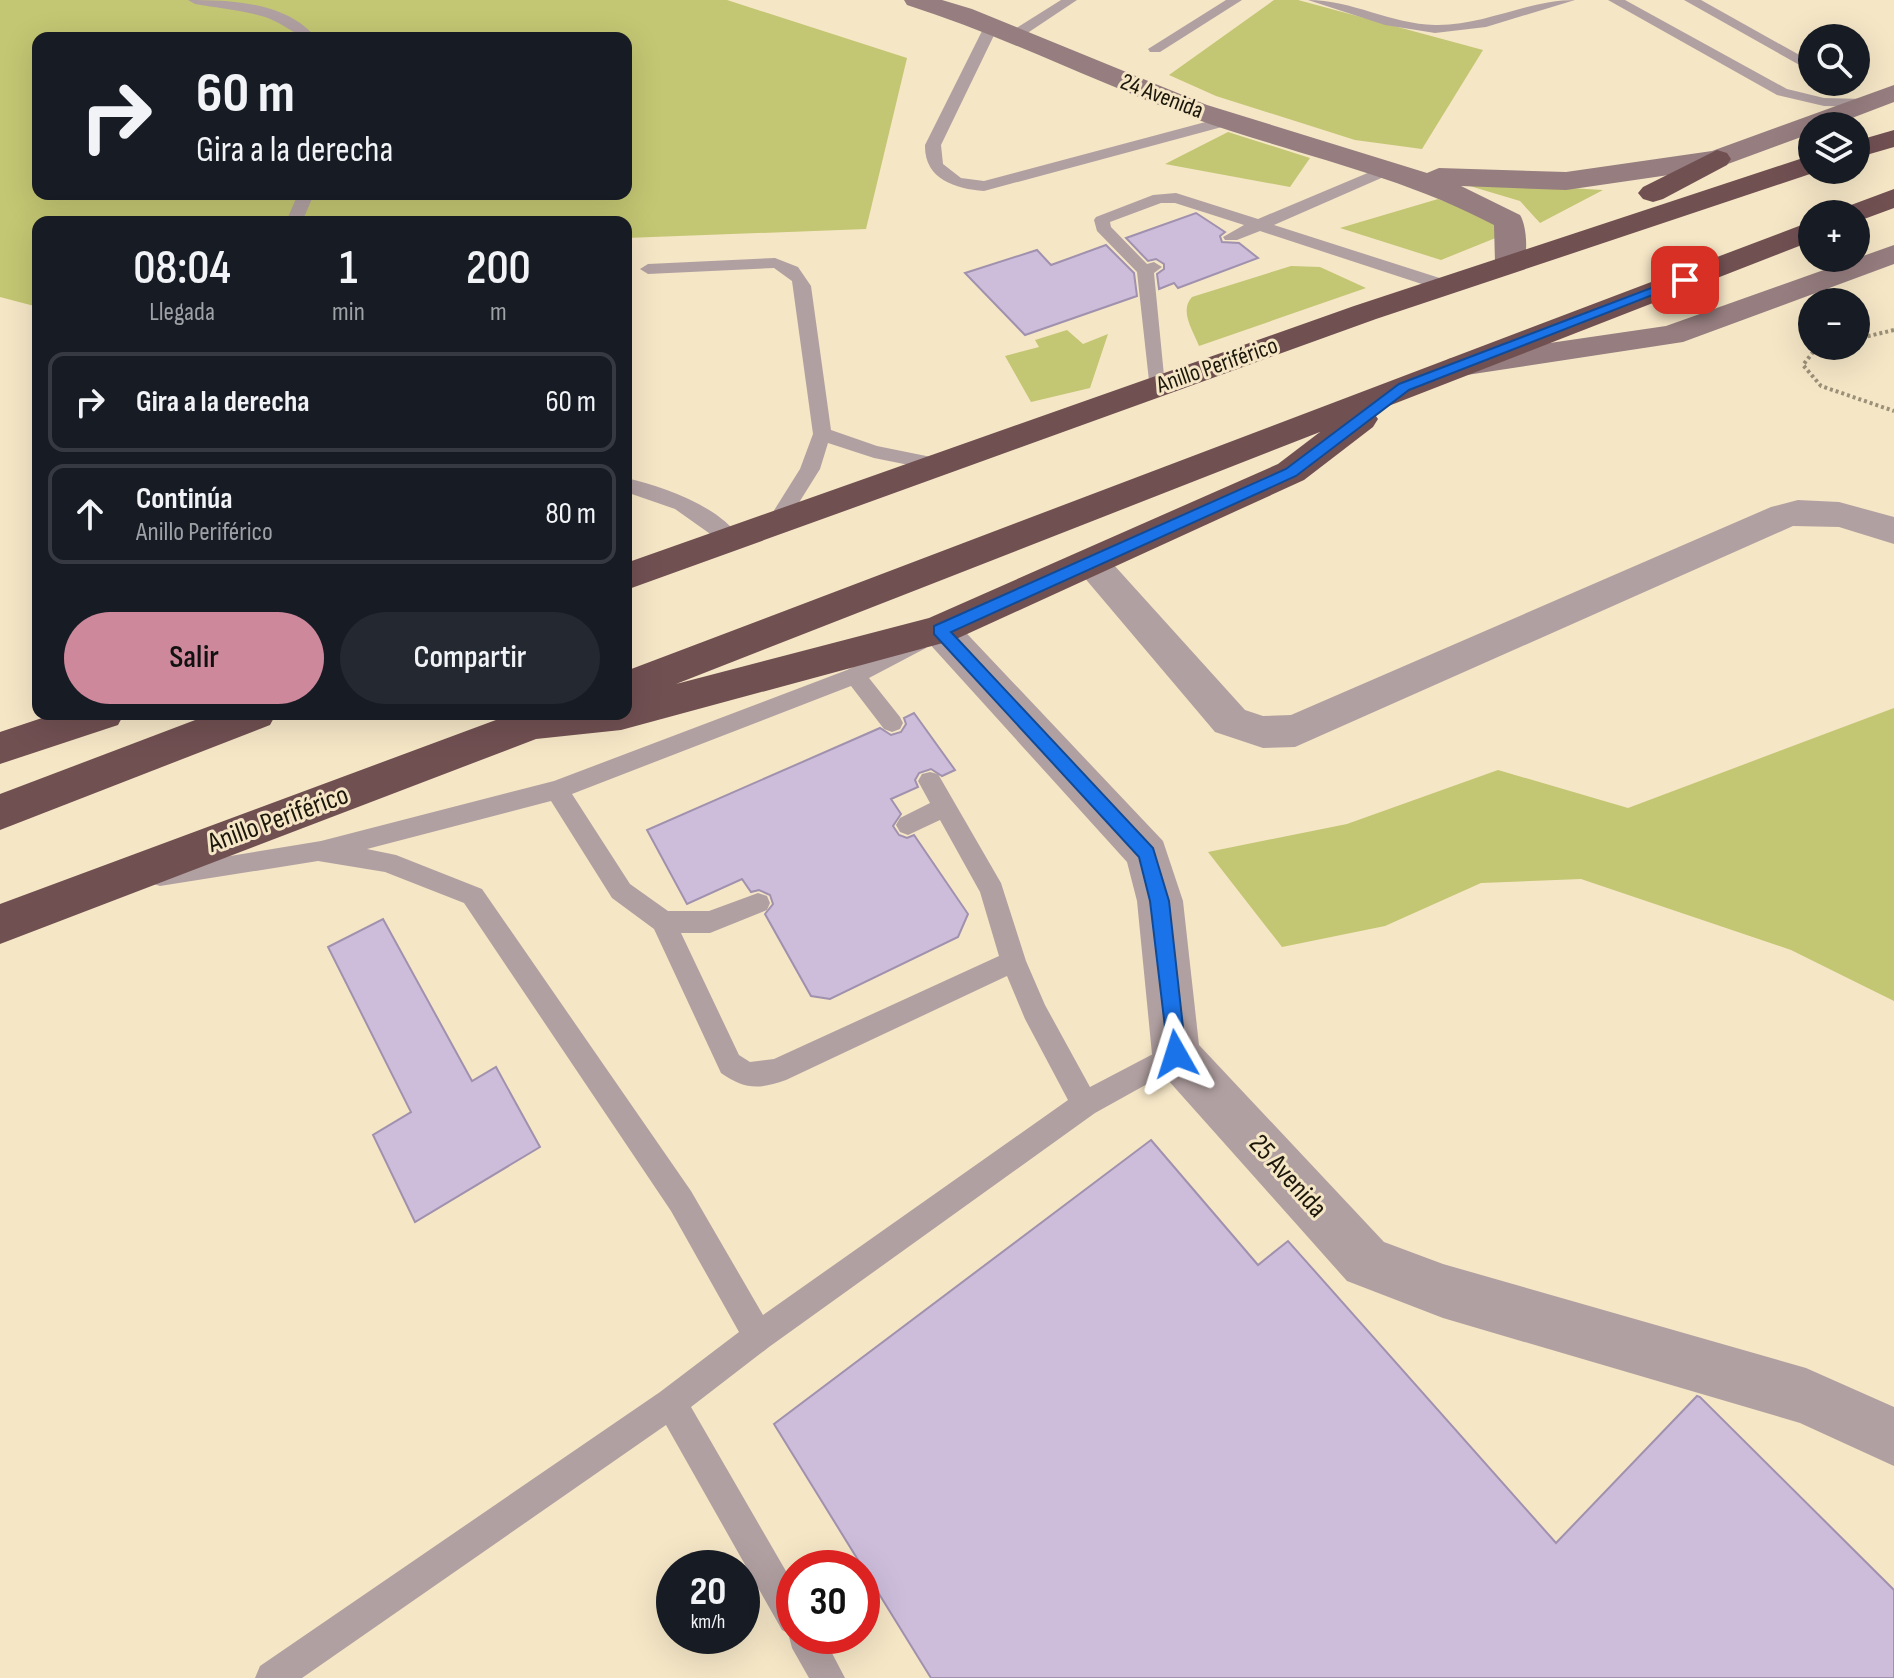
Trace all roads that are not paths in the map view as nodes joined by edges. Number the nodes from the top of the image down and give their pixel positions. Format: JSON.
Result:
{"nodes":[{"id":1,"x":195,"y":0,"type":"edge"},
{"id":2,"x":916,"y":0,"type":"edge"},
{"id":3,"x":1070,"y":0,"type":"edge"},
{"id":4,"x":1235,"y":0,"type":"edge"},
{"id":5,"x":1315,"y":0,"type":"edge"},
{"id":6,"x":1568,"y":0,"type":"edge"},
{"id":7,"x":1615,"y":0,"type":"edge"},
{"id":8,"x":1695,"y":0,"type":"edge"},
{"id":9,"x":1003,"y":30,"type":"junction"},
{"id":10,"x":305,"y":32,"type":"edge"},
{"id":11,"x":1155,"y":49,"type":"dead end"},
{"id":12,"x":1798,"y":60,"type":"edge"},
{"id":13,"x":1894,"y":93,"type":"edge"},
{"id":14,"x":1865,"y":103,"type":"junction"},
{"id":15,"x":1228,"y":121,"type":"junction"},
{"id":16,"x":1894,"y":138,"type":"edge"},
{"id":17,"x":1870,"y":146,"type":"edge"},
{"id":18,"x":1717,"y":159,"type":"junction"},
{"id":19,"x":1798,"y":168,"type":"edge"},
{"id":20,"x":1400,"y":172,"type":"junction"},
{"id":21,"x":1894,"y":198,"type":"edge"},
{"id":22,"x":1870,"y":207,"type":"edge"},
{"id":23,"x":1256,"y":227,"type":"junction"},
{"id":24,"x":1798,"y":235,"type":"edge"},
{"id":25,"x":1231,"y":237,"type":"dead end"},
{"id":26,"x":1552,"y":246,"type":"junction"},
{"id":27,"x":1894,"y":254,"type":"edge"},
{"id":28,"x":1510,"y":262,"type":"junction"},
{"id":29,"x":648,"y":269,"type":"dead end"},
{"id":30,"x":1443,"y":285,"type":"junction"},
{"id":31,"x":1460,"y":366,"type":"junction"},
{"id":32,"x":1156,"y":386,"type":"junction"},
{"id":33,"x":1404,"y":387,"type":"junction"},
{"id":34,"x":822,"y":434,"type":"junction"},
{"id":35,"x":934,"y":464,"type":"junction"},
{"id":36,"x":632,"y":486,"type":"edge"},
{"id":37,"x":778,"y":520,"type":"junction"},
{"id":38,"x":1894,"y":531,"type":"edge"},
{"id":39,"x":730,"y":538,"type":"junction"},
{"id":40,"x":1091,"y":563,"type":"junction"},
{"id":41,"x":632,"y":575,"type":"edge"},
{"id":42,"x":940,"y":630,"type":"junction"},
{"id":43,"x":855,"y":676,"type":"junction"},
{"id":44,"x":632,"y":685,"type":"edge"},
{"id":45,"x":632,"y":711,"type":"edge"},
{"id":46,"x":85,"y":720,"type":"edge"},
{"id":47,"x":239,"y":720,"type":"edge"},
{"id":48,"x":541,"y":720,"type":"edge"},
{"id":49,"x":892,"y":723,"type":"dead end"},
{"id":50,"x":0,"y":748,"type":"edge"},
{"id":51,"x":930,"y":781,"type":"dead end"},
{"id":52,"x":557,"y":790,"type":"junction"},
{"id":53,"x":946,"y":806,"type":"junction"},
{"id":54,"x":0,"y":812,"type":"edge"},
{"id":55,"x":908,"y":825,"type":"dead end"},
{"id":56,"x":318,"y":851,"type":"junction"},
{"id":57,"x":95,"y":887,"type":"junction"},
{"id":58,"x":758,"y":903,"type":"dead end"},
{"id":59,"x":663,"y":922,"type":"junction"},
{"id":60,"x":0,"y":924,"type":"edge"},
{"id":61,"x":1013,"y":961,"type":"junction"},
{"id":62,"x":1176,"y":1054,"type":"junction"},
{"id":63,"x":1085,"y":1104,"type":"junction"},
{"id":64,"x":758,"y":1336,"type":"junction"},
{"id":65,"x":671,"y":1403,"type":"junction"},
{"id":66,"x":1894,"y":1437,"type":"edge"},
{"id":67,"x":776,"y":1587,"type":"edge"},
{"id":68,"x":814,"y":1654,"type":"edge"},
{"id":69,"x":272,"y":1678,"type":"edge"},
{"id":70,"x":828,"y":1678,"type":"edge"}],
"edges":[{"from":1,"to":10,"type":"lane"},
{"from":2,"to":9,"type":"street","name":"24 Avenida"},
{"from":3,"to":9,"type":"lane"},
{"from":4,"to":11,"type":"lane"},
{"from":5,"to":6,"type":"lane"},
{"from":7,"to":14,"type":"lane"},
{"from":8,"to":12,"type":"lane"},
{"from":9,"to":15,"type":"street","name":"24 Avenida"},
{"from":9,"to":15,"type":"lane"},
{"from":13,"to":14,"type":"street"},
{"from":14,"to":18,"type":"street"},
{"from":15,"to":20,"type":"street","name":"24 Avenida"},
{"from":16,"to":17,"type":"highway"},
{"from":18,"to":20,"type":"street","name":"24 Avenida"},
{"from":18,"to":26,"type":"highway"},
{"from":19,"to":26,"type":"highway","name":"Anillo Periférico"},
{"from":20,"to":23,"type":"lane"},
{"from":20,"to":28,"type":"street","name":"24 Avenida"},
{"from":21,"to":22,"type":"highway"},
{"from":23,"to":25,"type":"lane"},
{"from":23,"to":30,"type":"lane"},
{"from":23,"to":32,"type":"lane"},
{"from":24,"to":31,"type":"highway"},
{"from":26,"to":28,"type":"highway","name":"Anillo Periférico"},
{"from":27,"to":31,"type":"street"},
{"from":28,"to":30,"type":"highway","name":"Anillo Periférico"},
{"from":29,"to":34,"type":"lane"},
{"from":30,"to":32,"type":"highway","name":"Anillo Periférico"},
{"from":31,"to":33,"type":"highway"},
{"from":32,"to":35,"type":"highway","name":"Anillo Periférico"},
{"from":33,"to":40,"type":"highway","name":"Anillo Periférico"},
{"from":33,"to":44,"type":"highway"},
{"from":34,"to":35,"type":"lane"},
{"from":34,"to":37,"type":"lane"},
{"from":35,"to":37,"type":"highway","name":"Anillo Periférico"},
{"from":36,"to":39,"type":"lane"},
{"from":37,"to":39,"type":"highway","name":"Anillo Periférico"},
{"from":38,"to":40,"type":"street"},
{"from":39,"to":41,"type":"highway","name":"Anillo Periférico"},
{"from":40,"to":42,"type":"highway","name":"Anillo Periférico"},
{"from":42,"to":43,"type":"lane"},
{"from":42,"to":45,"type":"highway","name":"Anillo Periférico"},
{"from":42,"to":62,"type":"street"},
{"from":43,"to":49,"type":"lane"},
{"from":43,"to":52,"type":"lane"},
{"from":46,"to":50,"type":"highway"},
{"from":47,"to":54,"type":"highway"},
{"from":48,"to":57,"type":"highway","name":"Anillo Periférico"},
{"from":51,"to":53,"type":"lane"},
{"from":52,"to":56,"type":"lane"},
{"from":52,"to":59,"type":"lane"},
{"from":53,"to":55,"type":"lane"},
{"from":53,"to":61,"type":"lane"},
{"from":56,"to":57,"type":"lane"},
{"from":56,"to":64,"type":"lane"},
{"from":57,"to":60,"type":"highway","name":"Anillo Periférico"},
{"from":58,"to":59,"type":"lane"},
{"from":59,"to":61,"type":"lane"},
{"from":61,"to":63,"type":"lane"},
{"from":62,"to":63,"type":"lane"},
{"from":62,"to":66,"type":"street","name":"25 Avenida"},
{"from":63,"to":64,"type":"lane"},
{"from":64,"to":65,"type":"lane"},
{"from":65,"to":67,"type":"lane"},
{"from":65,"to":69,"type":"lane"},
{"from":68,"to":70,"type":"lane"}]}
